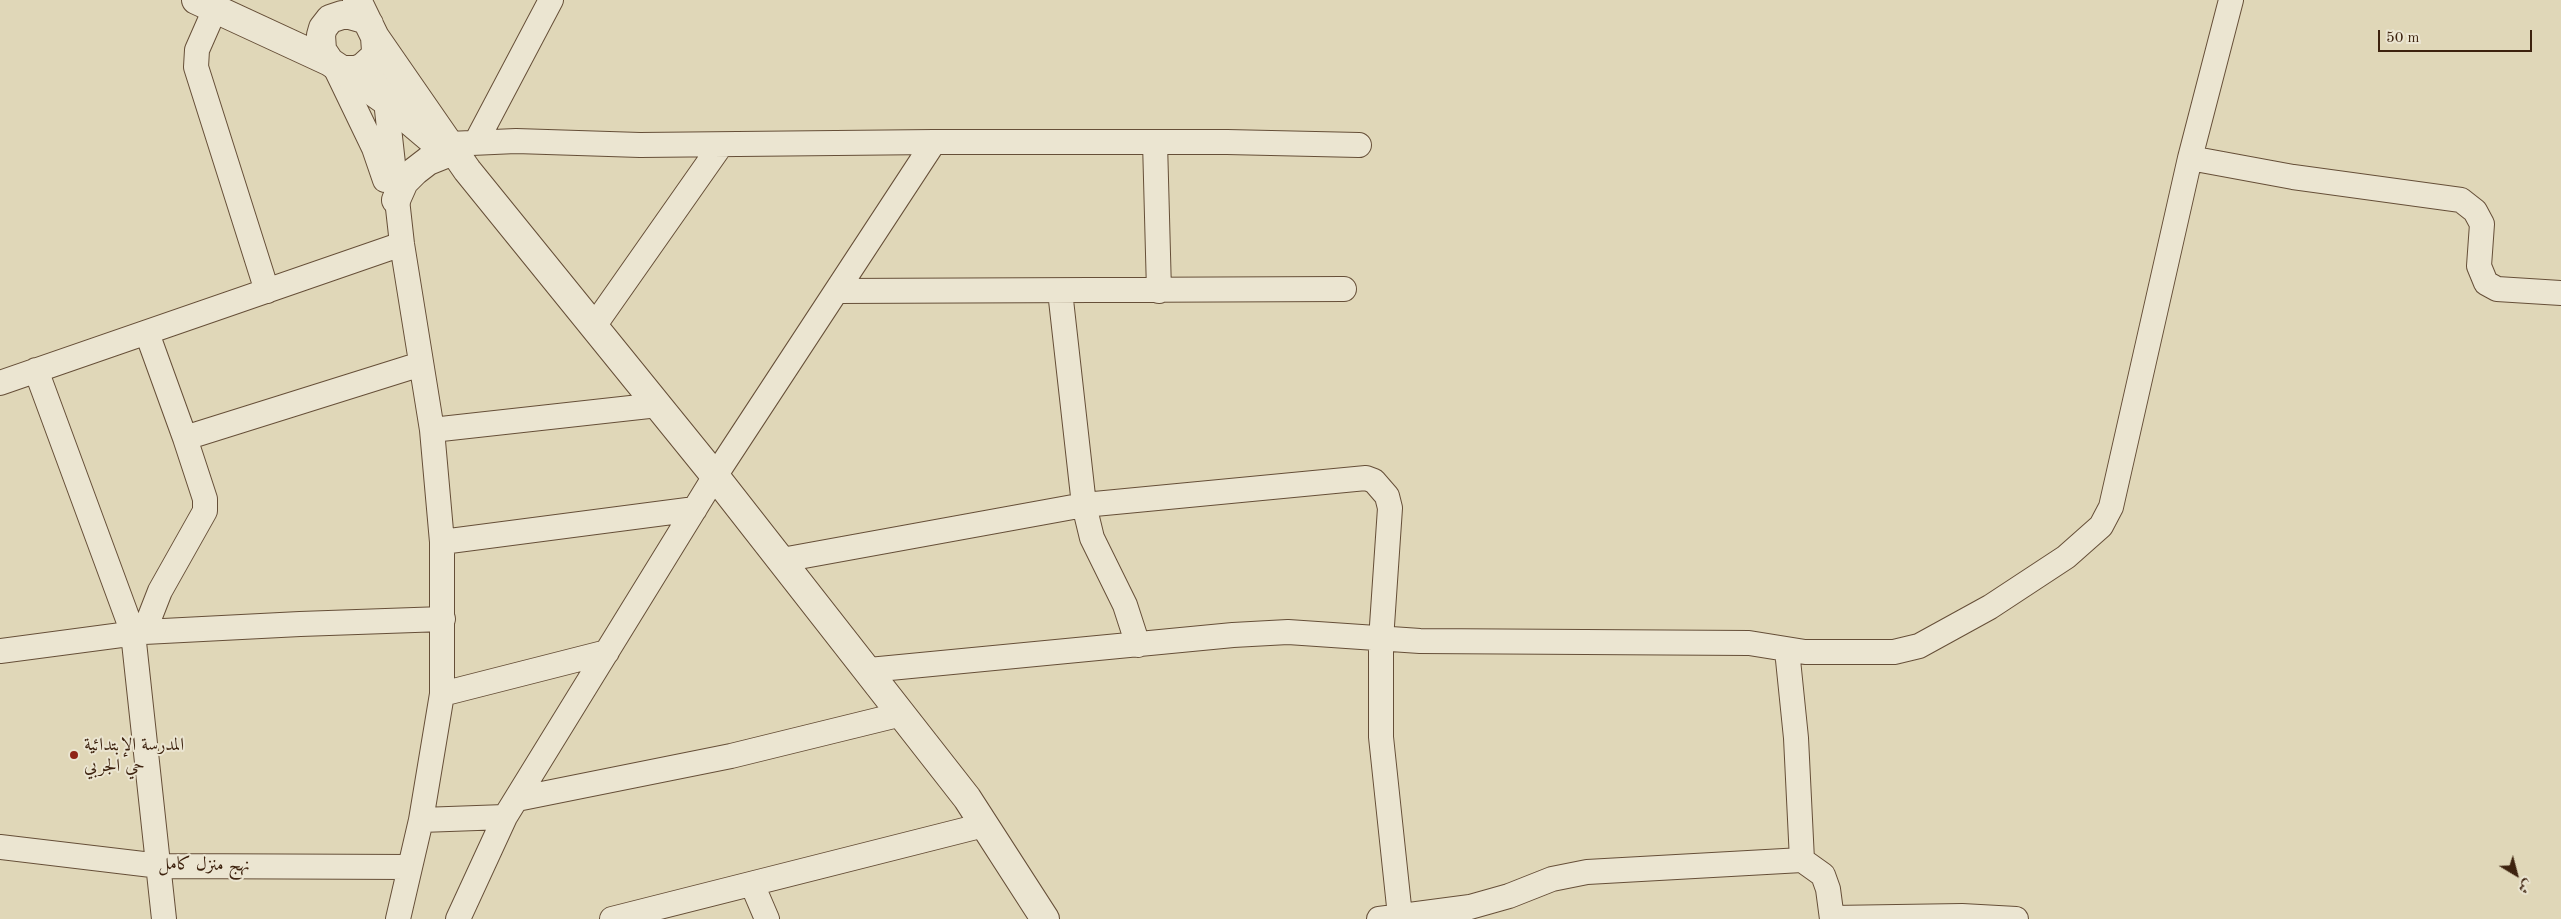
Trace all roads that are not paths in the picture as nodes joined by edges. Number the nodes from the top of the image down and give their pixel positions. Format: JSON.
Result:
{"nodes":[{"id":1,"x":552,"y":0,"type":"edge"},
{"id":2,"x":2231,"y":0,"type":"edge"},
{"id":3,"x":205,"y":5,"type":"edge"},
{"id":4,"x":327,"y":16,"type":"edge"},
{"id":5,"x":255,"y":28,"type":"junction"},
{"id":6,"x":369,"y":28,"type":"edge"},
{"id":7,"x":335,"y":66,"type":"junction"},
{"id":8,"x":386,"y":101,"type":"junction"},
{"id":9,"x":476,"y":142,"type":"junction"},
{"id":10,"x":934,"y":142,"type":"junction"},
{"id":11,"x":1155,"y":142,"type":"junction"},
{"id":12,"x":721,"y":145,"type":"junction"},
{"id":13,"x":1359,"y":145,"type":"dead end"},
{"id":14,"x":451,"y":153,"type":"junction"},
{"id":15,"x":2190,"y":158,"type":"junction"},
{"id":16,"x":397,"y":206,"type":"junction"},
{"id":17,"x":402,"y":244,"type":"junction"},
{"id":18,"x":1344,"y":289,"type":"dead end"},
{"id":19,"x":267,"y":291,"type":"junction"},
{"id":20,"x":836,"y":291,"type":"junction"},
{"id":21,"x":1159,"y":291,"type":"junction"},
{"id":22,"x":1060,"y":292,"type":"junction"},
{"id":23,"x":2561,"y":293,"type":"edge"},
{"id":24,"x":594,"y":326,"type":"junction"},
{"id":25,"x":147,"y":333,"type":"junction"},
{"id":26,"x":421,"y":364,"type":"junction"},
{"id":27,"x":36,"y":370,"type":"junction"},
{"id":28,"x":0,"y":383,"type":"edge"},
{"id":29,"x":658,"y":405,"type":"junction"},
{"id":30,"x":432,"y":430,"type":"junction"},
{"id":31,"x":185,"y":438,"type":"junction"},
{"id":32,"x":715,"y":476,"type":"junction"},
{"id":33,"x":1084,"y":505,"type":"junction"},
{"id":34,"x":694,"y":509,"type":"junction"},
{"id":35,"x":442,"y":542,"type":"junction"},
{"id":36,"x":782,"y":560,"type":"junction"},
{"id":37,"x":160,"y":591,"type":"junction"},
{"id":38,"x":120,"y":598,"type":"junction"},
{"id":39,"x":443,"y":619,"type":"junction"},
{"id":40,"x":138,"y":633,"type":"junction"},
{"id":41,"x":1381,"y":640,"type":"junction"},
{"id":42,"x":1138,"y":645,"type":"junction"},
{"id":43,"x":1787,"y":650,"type":"junction"},
{"id":44,"x":0,"y":651,"type":"edge"},
{"id":45,"x":607,"y":652,"type":"junction"},
{"id":46,"x":869,"y":670,"type":"junction"},
{"id":47,"x":442,"y":694,"type":"junction"},
{"id":48,"x":902,"y":714,"type":"junction"},
{"id":49,"x":511,"y":808,"type":"junction"},
{"id":50,"x":421,"y":820,"type":"junction"},
{"id":51,"x":984,"y":825,"type":"junction"},
{"id":52,"x":0,"y":847,"type":"edge"},
{"id":53,"x":1802,"y":860,"type":"junction"},
{"id":54,"x":160,"y":866,"type":"junction"},
{"id":55,"x":409,"y":867,"type":"junction"},
{"id":56,"x":752,"y":884,"type":"junction"},
{"id":57,"x":1390,"y":918,"type":"edge"},
{"id":58,"x":1832,"y":918,"type":"edge"},
{"id":59,"x":164,"y":919,"type":"edge"},
{"id":60,"x":398,"y":919,"type":"edge"},
{"id":61,"x":458,"y":919,"type":"edge"},
{"id":62,"x":612,"y":919,"type":"edge"},
{"id":63,"x":767,"y":919,"type":"edge"},
{"id":64,"x":1045,"y":919,"type":"edge"},
{"id":65,"x":2016,"y":919,"type":"edge"}],
"edges":[{"from":1,"to":9,"type":"street"},
{"from":2,"to":15,"type":"street"},
{"from":3,"to":5,"type":"street"},
{"from":3,"to":19,"type":"street"},
{"from":4,"to":5,"type":"street"},
{"from":4,"to":6,"type":"street"},
{"from":4,"to":7,"type":"street"},
{"from":5,"to":7,"type":"street"},
{"from":6,"to":7,"type":"street"},
{"from":6,"to":8,"type":"street"},
{"from":6,"to":14,"type":"street"},
{"from":7,"to":8,"type":"street"},
{"from":7,"to":16,"type":"street"},
{"from":8,"to":14,"type":"street"},
{"from":8,"to":16,"type":"street"},
{"from":9,"to":12,"type":"street"},
{"from":9,"to":14,"type":"street"},
{"from":10,"to":11,"type":"street"},
{"from":10,"to":12,"type":"street"},
{"from":10,"to":20,"type":"street"},
{"from":11,"to":13,"type":"street"},
{"from":11,"to":21,"type":"street"},
{"from":12,"to":24,"type":"street"},
{"from":14,"to":16,"type":"street"},
{"from":14,"to":24,"type":"street"},
{"from":15,"to":23,"type":"street"},
{"from":15,"to":43,"type":"street"},
{"from":16,"to":17,"type":"street"},
{"from":17,"to":19,"type":"street"},
{"from":17,"to":26,"type":"street"},
{"from":18,"to":21,"type":"street"},
{"from":19,"to":25,"type":"street"},
{"from":20,"to":22,"type":"street"},
{"from":20,"to":32,"type":"street"},
{"from":21,"to":22,"type":"street"},
{"from":22,"to":33,"type":"street"},
{"from":24,"to":29,"type":"street"},
{"from":25,"to":27,"type":"street"},
{"from":25,"to":31,"type":"street"},
{"from":26,"to":30,"type":"street"},
{"from":26,"to":31,"type":"street"},
{"from":27,"to":28,"type":"street"},
{"from":27,"to":38,"type":"street"},
{"from":29,"to":30,"type":"street"},
{"from":29,"to":32,"type":"street"},
{"from":30,"to":35,"type":"street"},
{"from":31,"to":37,"type":"street"},
{"from":32,"to":34,"type":"street"},
{"from":32,"to":36,"type":"street"},
{"from":33,"to":36,"type":"street"},
{"from":33,"to":41,"type":"street"},
{"from":33,"to":42,"type":"street"},
{"from":34,"to":35,"type":"street"},
{"from":34,"to":45,"type":"street"},
{"from":35,"to":39,"type":"street"},
{"from":36,"to":46,"type":"street"},
{"from":37,"to":38,"type":"street"},
{"from":37,"to":40,"type":"street"},
{"from":38,"to":40,"type":"street"},
{"from":39,"to":40,"type":"street"},
{"from":39,"to":47,"type":"street"},
{"from":40,"to":44,"type":"street"},
{"from":40,"to":54,"type":"street"},
{"from":41,"to":42,"type":"street"},
{"from":41,"to":43,"type":"street"},
{"from":41,"to":57,"type":"street"},
{"from":42,"to":46,"type":"street"},
{"from":43,"to":53,"type":"street"},
{"from":45,"to":47,"type":"street"},
{"from":45,"to":49,"type":"street"},
{"from":46,"to":48,"type":"street"},
{"from":47,"to":50,"type":"street"},
{"from":48,"to":49,"type":"street"},
{"from":48,"to":51,"type":"street"},
{"from":49,"to":50,"type":"street"},
{"from":49,"to":61,"type":"street"},
{"from":50,"to":55,"type":"street"},
{"from":51,"to":56,"type":"street"},
{"from":51,"to":64,"type":"street"},
{"from":52,"to":54,"type":"street","name":"نهج منزل كامل"},
{"from":53,"to":57,"type":"street"},
{"from":53,"to":58,"type":"street"},
{"from":54,"to":55,"type":"street","name":"نهج منزل كامل"},
{"from":54,"to":59,"type":"street"},
{"from":55,"to":60,"type":"street"},
{"from":56,"to":62,"type":"street"},
{"from":56,"to":63,"type":"street"},
{"from":58,"to":65,"type":"street"}]}
